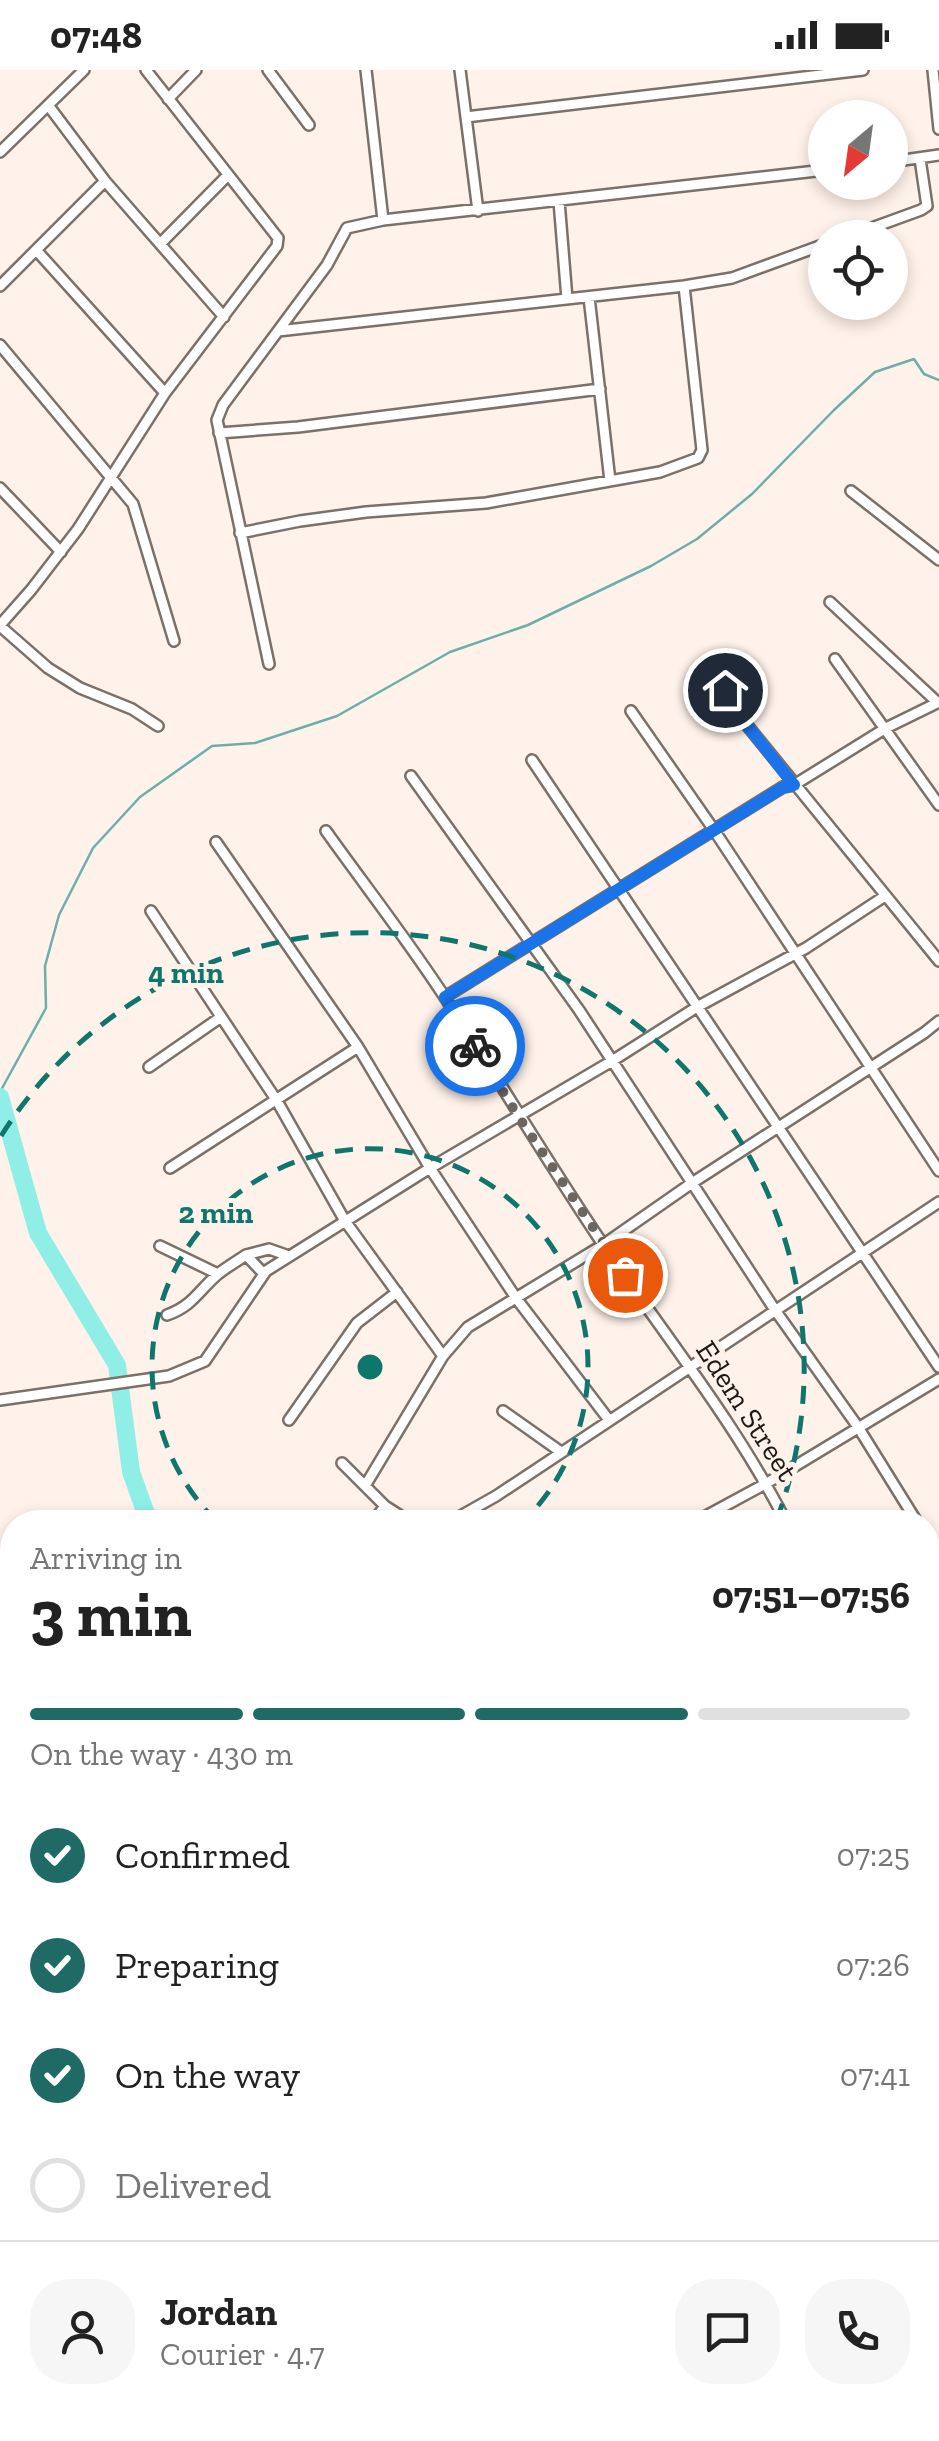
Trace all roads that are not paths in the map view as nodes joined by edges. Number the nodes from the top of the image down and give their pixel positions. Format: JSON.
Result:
{"nodes":[{"id":1,"x":84,"y":70,"type":"edge"},
{"id":2,"x":146,"y":70,"type":"edge"},
{"id":3,"x":196,"y":70,"type":"edge"},
{"id":4,"x":268,"y":70,"type":"edge"},
{"id":5,"x":366,"y":70,"type":"edge"},
{"id":6,"x":460,"y":70,"type":"edge"},
{"id":7,"x":754,"y":70,"type":"edge"},
{"id":8,"x":863,"y":70,"type":"edge"},
{"id":9,"x":933,"y":70,"type":"edge"},
{"id":10,"x":756,"y":83,"type":"junction"},
{"id":11,"x":168,"y":99,"type":"junction"},
{"id":12,"x":48,"y":104,"type":"junction"},
{"id":13,"x":466,"y":117,"type":"junction"},
{"id":14,"x":309,"y":126,"type":"dead end"},
{"id":15,"x":939,"y":129,"type":"edge"},
{"id":16,"x":0,"y":152,"type":"edge"},
{"id":17,"x":939,"y":156,"type":"edge"},
{"id":18,"x":920,"y":159,"type":"junction"},
{"id":19,"x":908,"y":160,"type":"edge"},
{"id":20,"x":808,"y":172,"type":"edge"},
{"id":21,"x":228,"y":175,"type":"junction"},
{"id":22,"x":105,"y":181,"type":"junction"},
{"id":23,"x":559,"y":201,"type":"junction"},
{"id":24,"x":478,"y":211,"type":"junction"},
{"id":25,"x":383,"y":220,"type":"junction"},
{"id":26,"x":891,"y":220,"type":"edge"},
{"id":27,"x":160,"y":244,"type":"junction"},
{"id":28,"x":808,"y":250,"type":"edge"},
{"id":29,"x":37,"y":251,"type":"junction"},
{"id":30,"x":0,"y":286,"type":"edge"},
{"id":31,"x":684,"y":286,"type":"junction"},
{"id":32,"x":589,"y":296,"type":"junction"},
{"id":33,"x":567,"y":299,"type":"junction"},
{"id":34,"x":224,"y":317,"type":"junction"},
{"id":35,"x":278,"y":331,"type":"junction"},
{"id":36,"x":0,"y":345,"type":"edge"},
{"id":37,"x":600,"y":389,"type":"junction"},
{"id":38,"x":165,"y":393,"type":"junction"},
{"id":39,"x":219,"y":433,"type":"junction"},
{"id":40,"x":112,"y":476,"type":"junction"},
{"id":41,"x":610,"y":481,"type":"junction"},
{"id":42,"x":0,"y":488,"type":"edge"},
{"id":43,"x":851,"y":491,"type":"dead end"},
{"id":44,"x":240,"y":533,"type":"junction"},
{"id":45,"x":60,"y":552,"type":"junction"},
{"id":46,"x":939,"y":560,"type":"edge"},
{"id":47,"x":830,"y":602,"type":"dead end"},
{"id":48,"x":0,"y":626,"type":"edge"},
{"id":49,"x":174,"y":641,"type":"dead end"},
{"id":50,"x":835,"y":659,"type":"dead end"},
{"id":51,"x":269,"y":664,"type":"dead end"},
{"id":52,"x":712,"y":668,"type":"dead end"},
{"id":53,"x":938,"y":702,"type":"edge"},
{"id":54,"x":631,"y":711,"type":"dead end"},
{"id":55,"x":158,"y":726,"type":"dead end"},
{"id":56,"x":886,"y":728,"type":"junction"},
{"id":57,"x":532,"y":760,"type":"dead end"},
{"id":58,"x":411,"y":776,"type":"dead end"},
{"id":59,"x":794,"y":785,"type":"junction"},
{"id":60,"x":939,"y":805,"type":"edge"},
{"id":61,"x":714,"y":830,"type":"junction"},
{"id":62,"x":326,"y":831,"type":"dead end"},
{"id":63,"x":216,"y":842,"type":"dead end"},
{"id":64,"x":616,"y":890,"type":"junction"},
{"id":65,"x":885,"y":896,"type":"junction"},
{"id":66,"x":151,"y":912,"type":"dead end"},
{"id":67,"x":532,"y":944,"type":"junction"},
{"id":68,"x":795,"y":954,"type":"junction"},
{"id":69,"x":939,"y":961,"type":"edge"},
{"id":70,"x":445,"y":997,"type":"junction"},
{"id":71,"x":698,"y":1008,"type":"junction"},
{"id":72,"x":221,"y":1017,"type":"junction"},
{"id":73,"x":939,"y":1021,"type":"edge"},
{"id":74,"x":358,"y":1047,"type":"junction"},
{"id":75,"x":612,"y":1060,"type":"junction"},
{"id":76,"x":149,"y":1067,"type":"dead end"},
{"id":77,"x":870,"y":1068,"type":"junction"},
{"id":78,"x":276,"y":1101,"type":"junction"},
{"id":79,"x":518,"y":1116,"type":"junction"},
{"id":80,"x":778,"y":1128,"type":"junction"},
{"id":81,"x":170,"y":1168,"type":"dead end"},
{"id":82,"x":430,"y":1168,"type":"junction"},
{"id":83,"x":939,"y":1171,"type":"edge"},
{"id":84,"x":692,"y":1183,"type":"junction"},
{"id":85,"x":939,"y":1202,"type":"edge"},
{"id":86,"x":345,"y":1221,"type":"junction"},
{"id":87,"x":603,"y":1245,"type":"junction"},
{"id":88,"x":160,"y":1246,"type":"dead end"},
{"id":89,"x":863,"y":1252,"type":"junction"},
{"id":90,"x":246,"y":1255,"type":"junction"},
{"id":91,"x":290,"y":1256,"type":"junction"},
{"id":92,"x":218,"y":1274,"type":"junction"},
{"id":93,"x":264,"y":1274,"type":"junction"},
{"id":94,"x":397,"y":1292,"type":"junction"},
{"id":95,"x":516,"y":1298,"type":"junction"},
{"id":96,"x":775,"y":1310,"type":"junction"},
{"id":97,"x":167,"y":1315,"type":"dead end"},
{"id":98,"x":443,"y":1356,"type":"junction"},
{"id":99,"x":689,"y":1366,"type":"junction"},
{"id":100,"x":939,"y":1368,"type":"edge"},
{"id":101,"x":939,"y":1379,"type":"edge"},
{"id":102,"x":0,"y":1400,"type":"edge"},
{"id":103,"x":503,"y":1411,"type":"dead end"},
{"id":104,"x":289,"y":1420,"type":"dead end"},
{"id":105,"x":609,"y":1420,"type":"junction"},
{"id":106,"x":858,"y":1426,"type":"junction"},
{"id":107,"x":561,"y":1452,"type":"junction"},
{"id":108,"x":342,"y":1463,"type":"dead end"},
{"id":109,"x":767,"y":1484,"type":"junction"},
{"id":110,"x":365,"y":1486,"type":"junction"},
{"id":111,"x":385,"y":1506,"type":"junction"},
{"id":112,"x":382,"y":1510,"type":"edge"},
{"id":113,"x":391,"y":1510,"type":"edge"},
{"id":114,"x":471,"y":1510,"type":"edge"},
{"id":115,"x":718,"y":1510,"type":"edge"},
{"id":116,"x":780,"y":1510,"type":"edge"},
{"id":117,"x":910,"y":1510,"type":"edge"}],
"edges":[{"from":1,"to":12,"type":"street"},
{"from":2,"to":11,"type":"street"},
{"from":3,"to":11,"type":"street"},
{"from":4,"to":14,"type":"street"},
{"from":5,"to":25,"type":"street"},
{"from":6,"to":13,"type":"street"},
{"from":7,"to":10,"type":"street"},
{"from":8,"to":10,"type":"street"},
{"from":9,"to":15,"type":"street"},
{"from":10,"to":13,"type":"street"},
{"from":11,"to":21,"type":"street"},
{"from":12,"to":16,"type":"street"},
{"from":12,"to":22,"type":"street"},
{"from":13,"to":24,"type":"street"},
{"from":17,"to":18,"type":"street"},
{"from":18,"to":19,"type":"street"},
{"from":18,"to":26,"type":"street"},
{"from":20,"to":23,"type":"street"},
{"from":21,"to":27,"type":"street"},
{"from":21,"to":34,"type":"street"},
{"from":22,"to":27,"type":"street"},
{"from":22,"to":29,"type":"street"},
{"from":23,"to":24,"type":"street"},
{"from":23,"to":33,"type":"street"},
{"from":24,"to":25,"type":"street"},
{"from":25,"to":35,"type":"street"},
{"from":27,"to":34,"type":"street"},
{"from":28,"to":31,"type":"street"},
{"from":29,"to":30,"type":"street"},
{"from":29,"to":38,"type":"street"},
{"from":31,"to":32,"type":"street"},
{"from":31,"to":41,"type":"street"},
{"from":32,"to":33,"type":"street"},
{"from":32,"to":37,"type":"street"},
{"from":33,"to":35,"type":"street"},
{"from":34,"to":38,"type":"street"},
{"from":35,"to":39,"type":"street"},
{"from":36,"to":40,"type":"street"},
{"from":37,"to":39,"type":"street"},
{"from":37,"to":41,"type":"street"},
{"from":38,"to":40,"type":"street"},
{"from":39,"to":44,"type":"street"},
{"from":40,"to":45,"type":"street"},
{"from":40,"to":49,"type":"street"},
{"from":41,"to":44,"type":"street"},
{"from":42,"to":45,"type":"street"},
{"from":43,"to":46,"type":"street"},
{"from":44,"to":51,"type":"street"},
{"from":45,"to":48,"type":"street"},
{"from":47,"to":53,"type":"street"},
{"from":48,"to":55,"type":"street"},
{"from":50,"to":56,"type":"street"},
{"from":52,"to":59,"type":"street"},
{"from":53,"to":56,"type":"street"},
{"from":54,"to":61,"type":"street"},
{"from":56,"to":59,"type":"street"},
{"from":56,"to":60,"type":"street"},
{"from":57,"to":64,"type":"street"},
{"from":58,"to":67,"type":"street"},
{"from":59,"to":61,"type":"street"},
{"from":59,"to":65,"type":"street"},
{"from":61,"to":64,"type":"street"},
{"from":61,"to":68,"type":"street"},
{"from":62,"to":70,"type":"street","name":"Edem Street"},
{"from":63,"to":74,"type":"street"},
{"from":64,"to":67,"type":"street"},
{"from":64,"to":71,"type":"street"},
{"from":65,"to":68,"type":"street"},
{"from":65,"to":69,"type":"street"},
{"from":66,"to":72,"type":"street"},
{"from":67,"to":70,"type":"street"},
{"from":67,"to":75,"type":"street"},
{"from":68,"to":71,"type":"street"},
{"from":68,"to":77,"type":"street"},
{"from":70,"to":79,"type":"street","name":"Edem Street"},
{"from":71,"to":75,"type":"street"},
{"from":71,"to":80,"type":"street"},
{"from":72,"to":76,"type":"street"},
{"from":72,"to":78,"type":"street"},
{"from":73,"to":77,"type":"street"},
{"from":74,"to":78,"type":"street"},
{"from":74,"to":82,"type":"street"},
{"from":75,"to":79,"type":"street"},
{"from":75,"to":84,"type":"street"},
{"from":77,"to":80,"type":"street"},
{"from":77,"to":83,"type":"street"},
{"from":78,"to":81,"type":"street"},
{"from":78,"to":86,"type":"street"},
{"from":79,"to":82,"type":"street"},
{"from":79,"to":87,"type":"street","name":"Edem Street"},
{"from":80,"to":84,"type":"street"},
{"from":80,"to":89,"type":"street"},
{"from":82,"to":86,"type":"street"},
{"from":82,"to":95,"type":"street"},
{"from":84,"to":87,"type":"street"},
{"from":84,"to":96,"type":"street"},
{"from":85,"to":89,"type":"street"},
{"from":86,"to":91,"type":"street"},
{"from":86,"to":94,"type":"street"},
{"from":87,"to":95,"type":"street"},
{"from":87,"to":99,"type":"street","name":"Edem Street"},
{"from":88,"to":92,"type":"street"},
{"from":89,"to":96,"type":"street"},
{"from":89,"to":100,"type":"street"},
{"from":90,"to":91,"type":"street"},
{"from":90,"to":92,"type":"street"},
{"from":90,"to":93,"type":"street"},
{"from":91,"to":93,"type":"street"},
{"from":92,"to":97,"type":"street"},
{"from":93,"to":102,"type":"street"},
{"from":94,"to":98,"type":"street"},
{"from":94,"to":104,"type":"street"},
{"from":95,"to":98,"type":"street"},
{"from":95,"to":105,"type":"street"},
{"from":96,"to":99,"type":"street"},
{"from":96,"to":106,"type":"street"},
{"from":98,"to":110,"type":"street"},
{"from":99,"to":105,"type":"street"},
{"from":99,"to":109,"type":"street","name":"Edem Street"},
{"from":101,"to":106,"type":"street"},
{"from":103,"to":107,"type":"street"},
{"from":105,"to":107,"type":"street"},
{"from":106,"to":109,"type":"street"},
{"from":106,"to":117,"type":"street"},
{"from":107,"to":114,"type":"street"},
{"from":108,"to":110,"type":"street"},
{"from":109,"to":115,"type":"street"},
{"from":109,"to":116,"type":"street","name":"Edem Street"},
{"from":110,"to":111,"type":"street"},
{"from":111,"to":112,"type":"street"},
{"from":111,"to":113,"type":"street"}]}
